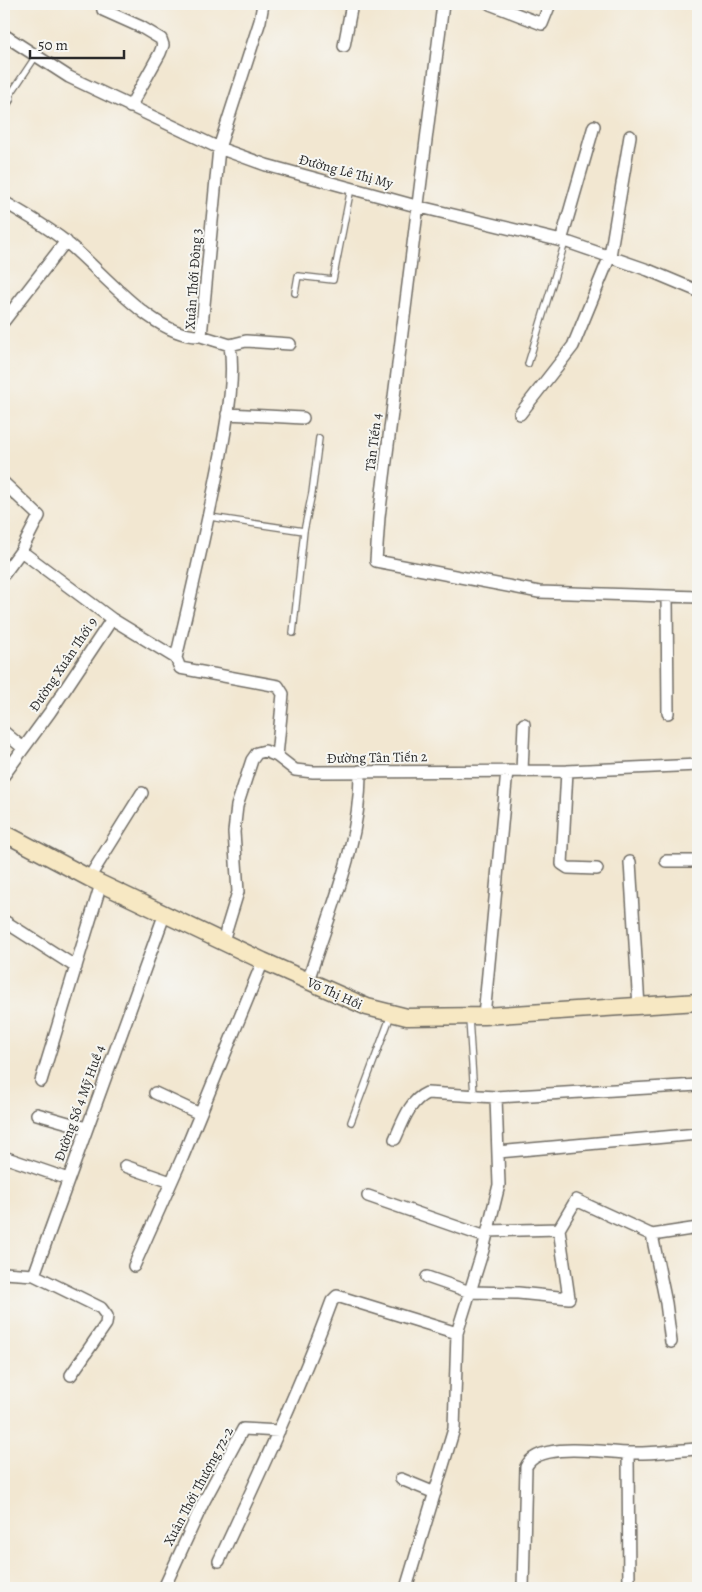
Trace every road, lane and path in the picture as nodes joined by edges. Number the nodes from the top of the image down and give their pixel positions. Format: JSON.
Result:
{"nodes":[{"id":1,"x":102,"y":4,"type":"edge"},
{"id":2,"x":263,"y":4,"type":"edge"},
{"id":3,"x":352,"y":4,"type":"edge"},
{"id":4,"x":443,"y":4,"type":"edge"},
{"id":5,"x":490,"y":4,"type":"edge"},
{"id":6,"x":550,"y":4,"type":"edge"},
{"id":7,"x":4,"y":35,"type":"edge"},
{"id":8,"x":344,"y":46,"type":"dead end"},
{"id":9,"x":36,"y":56,"type":"junction"},
{"id":10,"x":6,"y":101,"type":"edge"},
{"id":11,"x":130,"y":107,"type":"junction"},
{"id":12,"x":594,"y":126,"type":"dead end"},
{"id":13,"x":630,"y":136,"type":"dead end"},
{"id":14,"x":219,"y":148,"type":"junction"},
{"id":15,"x":351,"y":188,"type":"junction"},
{"id":16,"x":4,"y":202,"type":"edge"},
{"id":17,"x":416,"y":206,"type":"junction"},
{"id":18,"x":66,"y":241,"type":"junction"},
{"id":19,"x":563,"y":242,"type":"junction"},
{"id":20,"x":610,"y":256,"type":"junction"},
{"id":21,"x":698,"y":291,"type":"edge"},
{"id":22,"x":295,"y":294,"type":"dead end"},
{"id":23,"x":4,"y":321,"type":"edge"},
{"id":24,"x":201,"y":336,"type":"junction"},
{"id":25,"x":230,"y":344,"type":"junction"},
{"id":26,"x":290,"y":344,"type":"dead end"},
{"id":27,"x":528,"y":364,"type":"dead end"},
{"id":28,"x":227,"y":414,"type":"junction"},
{"id":29,"x":520,"y":414,"type":"dead end"},
{"id":30,"x":303,"y":418,"type":"dead end"},
{"id":31,"x":320,"y":438,"type":"dead end"},
{"id":32,"x":4,"y":484,"type":"edge"},
{"id":33,"x":210,"y":517,"type":"junction"},
{"id":34,"x":304,"y":531,"type":"junction"},
{"id":35,"x":21,"y":551,"type":"junction"},
{"id":36,"x":4,"y":574,"type":"edge"},
{"id":37,"x":667,"y":597,"type":"junction"},
{"id":38,"x":698,"y":597,"type":"edge"},
{"id":39,"x":112,"y":619,"type":"junction"},
{"id":40,"x":293,"y":633,"type":"dead end"},
{"id":41,"x":176,"y":658,"type":"junction"},
{"id":42,"x":668,"y":713,"type":"dead end"},
{"id":43,"x":524,"y":724,"type":"dead end"},
{"id":44,"x":4,"y":732,"type":"edge"},
{"id":45,"x":23,"y":748,"type":"junction"},
{"id":46,"x":277,"y":756,"type":"junction"},
{"id":47,"x":698,"y":765,"type":"edge"},
{"id":48,"x":360,"y":771,"type":"junction"},
{"id":49,"x":507,"y":771,"type":"junction"},
{"id":50,"x":522,"y":771,"type":"junction"},
{"id":51,"x":567,"y":771,"type":"junction"},
{"id":52,"x":4,"y":775,"type":"edge"},
{"id":53,"x":142,"y":793,"type":"dead end"},
{"id":54,"x":4,"y":833,"type":"edge"},
{"id":55,"x":666,"y":861,"type":"dead end"},
{"id":56,"x":698,"y":861,"type":"edge"},
{"id":57,"x":630,"y":862,"type":"dead end"},
{"id":58,"x":597,"y":869,"type":"dead end"},
{"id":59,"x":95,"y":881,"type":"junction"},
{"id":60,"x":165,"y":913,"type":"junction"},
{"id":61,"x":4,"y":921,"type":"edge"},
{"id":62,"x":222,"y":941,"type":"junction"},
{"id":63,"x":263,"y":961,"type":"junction"},
{"id":64,"x":76,"y":967,"type":"junction"},
{"id":65,"x":308,"y":981,"type":"junction"},
{"id":66,"x":698,"y":1002,"type":"edge"},
{"id":67,"x":639,"y":1006,"type":"junction"},
{"id":68,"x":391,"y":1013,"type":"junction"},
{"id":69,"x":477,"y":1017,"type":"junction"},
{"id":70,"x":41,"y":1081,"type":"dead end"},
{"id":71,"x":698,"y":1085,"type":"edge"},
{"id":72,"x":155,"y":1093,"type":"dead end"},
{"id":73,"x":474,"y":1095,"type":"junction"},
{"id":74,"x":496,"y":1097,"type":"junction"},
{"id":75,"x":37,"y":1114,"type":"dead end"},
{"id":76,"x":200,"y":1114,"type":"junction"},
{"id":77,"x":351,"y":1122,"type":"dead end"},
{"id":78,"x":86,"y":1128,"type":"junction"},
{"id":79,"x":698,"y":1134,"type":"edge"},
{"id":80,"x":395,"y":1139,"type":"dead end"},
{"id":81,"x":498,"y":1152,"type":"junction"},
{"id":82,"x":4,"y":1157,"type":"edge"},
{"id":83,"x":125,"y":1166,"type":"dead end"},
{"id":84,"x":68,"y":1179,"type":"junction"},
{"id":85,"x":172,"y":1182,"type":"junction"},
{"id":86,"x":368,"y":1196,"type":"dead end"},
{"id":87,"x":698,"y":1228,"type":"edge"},
{"id":88,"x":559,"y":1230,"type":"junction"},
{"id":89,"x":487,"y":1234,"type":"junction"},
{"id":90,"x":652,"y":1235,"type":"junction"},
{"id":91,"x":134,"y":1266,"type":"dead end"},
{"id":92,"x":4,"y":1273,"type":"edge"},
{"id":93,"x":34,"y":1275,"type":"junction"},
{"id":94,"x":427,"y":1277,"type":"dead end"},
{"id":95,"x":470,"y":1292,"type":"junction"},
{"id":96,"x":457,"y":1333,"type":"junction"},
{"id":97,"x":671,"y":1342,"type":"dead end"},
{"id":98,"x":72,"y":1375,"type":"dead end"},
{"id":99,"x":279,"y":1431,"type":"junction"},
{"id":100,"x":698,"y":1449,"type":"edge"},
{"id":101,"x":628,"y":1453,"type":"junction"},
{"id":102,"x":401,"y":1479,"type":"dead end"},
{"id":103,"x":435,"y":1494,"type":"junction"},
{"id":104,"x":219,"y":1561,"type":"dead end"},
{"id":105,"x":164,"y":1588,"type":"edge"},
{"id":106,"x":406,"y":1588,"type":"edge"},
{"id":107,"x":524,"y":1588,"type":"edge"},
{"id":108,"x":629,"y":1588,"type":"edge"}],
"edges":[{"from":1,"to":11,"type":"street"},
{"from":2,"to":14,"type":"street","name":"Xuân Thới Đông 3"},
{"from":3,"to":8,"type":"street"},
{"from":4,"to":17,"type":"street","name":"Tân Tiến 4"},
{"from":5,"to":6,"type":"street"},
{"from":7,"to":9,"type":"street","name":"Đường Lê Thị My"},
{"from":9,"to":10,"type":"lane"},
{"from":9,"to":11,"type":"street","name":"Đường Lê Thị My"},
{"from":11,"to":14,"type":"street","name":"Đường Lê Thị My"},
{"from":12,"to":19,"type":"street"},
{"from":13,"to":20,"type":"street"},
{"from":14,"to":15,"type":"street","name":"Đường Lê Thị My"},
{"from":14,"to":24,"type":"street","name":"Xuân Thới Đông 3"},
{"from":15,"to":17,"type":"street","name":"Đường Lê Thị My"},
{"from":15,"to":22,"type":"lane"},
{"from":16,"to":18,"type":"street"},
{"from":17,"to":19,"type":"street","name":"Đường Lê Thị My"},
{"from":17,"to":37,"type":"street","name":"Tân Tiến 4"},
{"from":18,"to":23,"type":"street"},
{"from":18,"to":24,"type":"street"},
{"from":19,"to":20,"type":"street","name":"Đường Lê Thị My"},
{"from":19,"to":27,"type":"lane"},
{"from":20,"to":21,"type":"street","name":"Đường Lê Thị My"},
{"from":20,"to":29,"type":"street"},
{"from":24,"to":25,"type":"street","name":"Xuân Thới Đông 3"},
{"from":25,"to":26,"type":"street"},
{"from":25,"to":28,"type":"street"},
{"from":28,"to":30,"type":"street"},
{"from":28,"to":33,"type":"street"},
{"from":31,"to":34,"type":"lane"},
{"from":32,"to":35,"type":"street"},
{"from":33,"to":34,"type":"lane"},
{"from":33,"to":41,"type":"street"},
{"from":34,"to":40,"type":"lane"},
{"from":35,"to":36,"type":"street"},
{"from":35,"to":39,"type":"street"},
{"from":37,"to":38,"type":"street","name":"Tân Tiến 4"},
{"from":37,"to":42,"type":"street"},
{"from":39,"to":41,"type":"street"},
{"from":39,"to":45,"type":"street","name":"Đường Xuân Thới 9"},
{"from":41,"to":46,"type":"street"},
{"from":43,"to":50,"type":"street"},
{"from":44,"to":45,"type":"street"},
{"from":45,"to":52,"type":"street","name":"Đường Xuân Thới 9"},
{"from":46,"to":48,"type":"street","name":"Đường Tân Tiến 2"},
{"from":46,"to":62,"type":"street"},
{"from":47,"to":51,"type":"street","name":"Đường Tân Tiến 2"},
{"from":48,"to":49,"type":"street","name":"Đường Tân Tiến 2"},
{"from":48,"to":65,"type":"street"},
{"from":49,"to":50,"type":"street","name":"Đường Tân Tiến 2"},
{"from":49,"to":69,"type":"street"},
{"from":50,"to":51,"type":"street","name":"Đường Tân Tiến 2"},
{"from":51,"to":58,"type":"street"},
{"from":53,"to":59,"type":"street"},
{"from":54,"to":59,"type":"street","name":"Võ Thị Hồi"},
{"from":55,"to":56,"type":"street"},
{"from":57,"to":67,"type":"street"},
{"from":59,"to":60,"type":"street","name":"Võ Thị Hồi"},
{"from":59,"to":64,"type":"street"},
{"from":60,"to":62,"type":"street","name":"Võ Thị Hồi"},
{"from":60,"to":78,"type":"street","name":"Đường Số 4 Mỹ Huề 4"},
{"from":61,"to":64,"type":"street"},
{"from":62,"to":63,"type":"street","name":"Võ Thị Hồi"},
{"from":63,"to":65,"type":"street","name":"Võ Thị Hồi"},
{"from":63,"to":76,"type":"street"},
{"from":64,"to":70,"type":"street"},
{"from":65,"to":68,"type":"street","name":"Võ Thị Hồi"},
{"from":66,"to":67,"type":"street","name":"Võ Thị Hồi"},
{"from":67,"to":69,"type":"street","name":"Võ Thị Hồi"},
{"from":68,"to":69,"type":"street","name":"Võ Thị Hồi"},
{"from":68,"to":77,"type":"lane"},
{"from":69,"to":73,"type":"lane"},
{"from":71,"to":74,"type":"street"},
{"from":72,"to":76,"type":"street"},
{"from":73,"to":74,"type":"street"},
{"from":73,"to":80,"type":"street"},
{"from":74,"to":81,"type":"street"},
{"from":75,"to":78,"type":"street"},
{"from":76,"to":85,"type":"street"},
{"from":78,"to":84,"type":"street","name":"Đường Số 4 Mỹ Huề 4"},
{"from":79,"to":81,"type":"street"},
{"from":81,"to":89,"type":"street"},
{"from":82,"to":84,"type":"street"},
{"from":83,"to":85,"type":"street"},
{"from":84,"to":93,"type":"street","name":"Đường Số 4 Mỹ Huề 4"},
{"from":85,"to":91,"type":"street"},
{"from":86,"to":89,"type":"street"},
{"from":87,"to":90,"type":"street"},
{"from":88,"to":89,"type":"street"},
{"from":88,"to":90,"type":"street"},
{"from":88,"to":95,"type":"street"},
{"from":89,"to":95,"type":"street"},
{"from":90,"to":97,"type":"street"},
{"from":92,"to":93,"type":"street"},
{"from":93,"to":98,"type":"street"},
{"from":94,"to":95,"type":"street"},
{"from":95,"to":96,"type":"street"},
{"from":96,"to":99,"type":"street"},
{"from":96,"to":103,"type":"street"},
{"from":99,"to":104,"type":"street"},
{"from":99,"to":105,"type":"street","name":"Xuân Thới Thượng 72-2"},
{"from":100,"to":101,"type":"street"},
{"from":101,"to":107,"type":"street"},
{"from":101,"to":108,"type":"street"},
{"from":102,"to":103,"type":"street"},
{"from":103,"to":106,"type":"street"}]}
